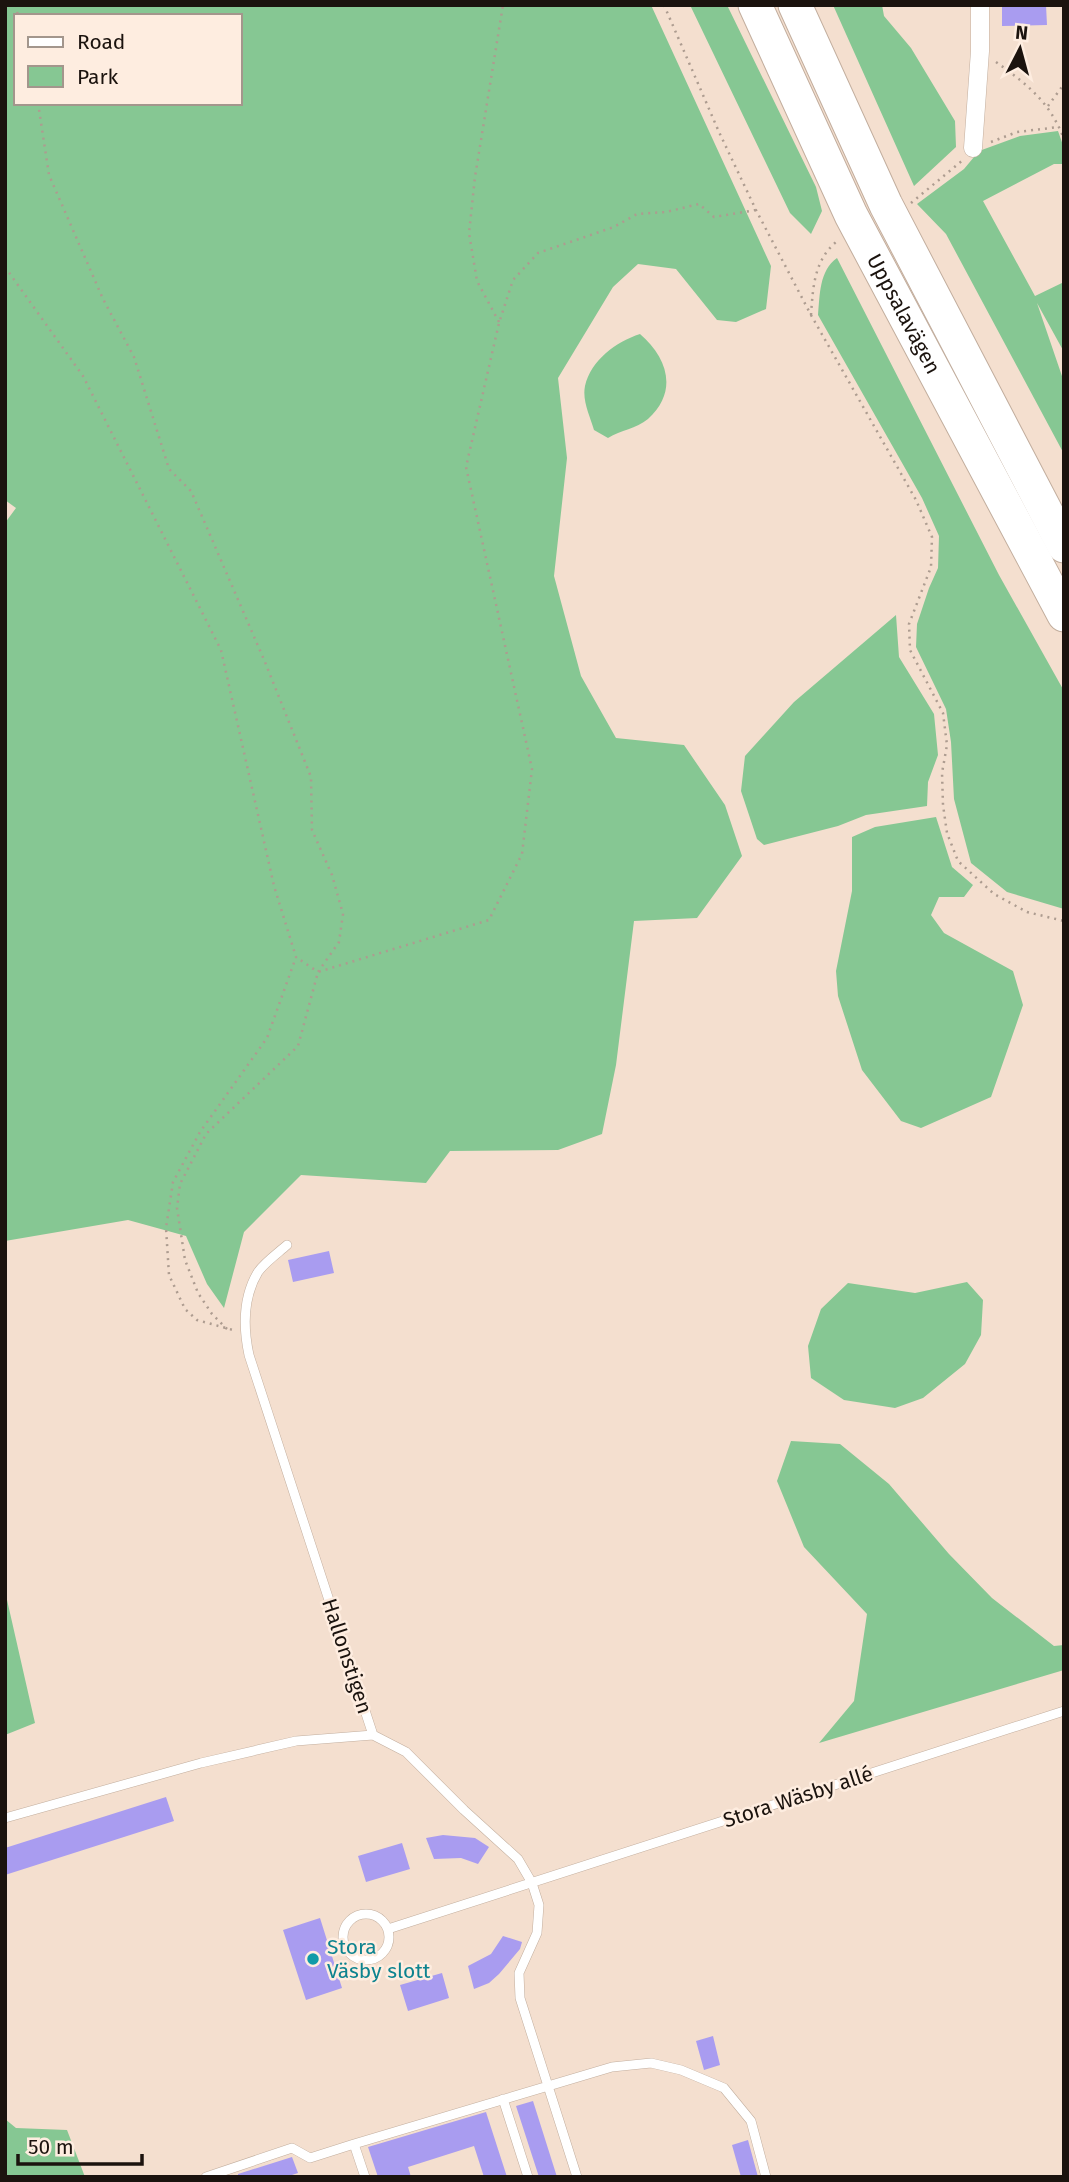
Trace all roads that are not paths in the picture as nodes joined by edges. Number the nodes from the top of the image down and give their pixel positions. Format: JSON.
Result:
{"nodes":[{"id":1,"x":755,"y":5,"type":"edge"},
{"id":2,"x":795,"y":5,"type":"edge"},
{"id":3,"x":980,"y":5,"type":"edge"},
{"id":4,"x":974,"y":148,"type":"dead end"},
{"id":5,"x":1064,"y":546,"type":"edge"},
{"id":6,"x":1064,"y":615,"type":"edge"},
{"id":7,"x":287,"y":1245,"type":"dead end"},
{"id":8,"x":1064,"y":1712,"type":"edge"},
{"id":9,"x":373,"y":1735,"type":"junction"},
{"id":10,"x":5,"y":1818,"type":"edge"},
{"id":11,"x":532,"y":1883,"type":"junction"},
{"id":12,"x":388,"y":1928,"type":"junction"},
{"id":13,"x":548,"y":2086,"type":"junction"},
{"id":14,"x":503,"y":2099,"type":"junction"},
{"id":15,"x":354,"y":2144,"type":"junction"},
{"id":16,"x":206,"y":2177,"type":"edge"},
{"id":17,"x":365,"y":2177,"type":"edge"},
{"id":18,"x":528,"y":2177,"type":"edge"},
{"id":19,"x":577,"y":2177,"type":"edge"},
{"id":20,"x":766,"y":2177,"type":"edge"}],
"edges":[{"from":1,"to":6,"type":"highway","name":"Uppsalavägen"},
{"from":2,"to":5,"type":"highway","name":"Uppsalavägen"},
{"from":3,"to":4,"type":"street"},
{"from":7,"to":9,"type":"lane","name":"Hallonstigen"},
{"from":8,"to":11,"type":"lane","name":"Stora Wäsby allé"},
{"from":9,"to":10,"type":"lane"},
{"from":9,"to":11,"type":"lane","name":"Hallonstigen"},
{"from":11,"to":12,"type":"lane","name":"Stora Wäsby allé"},
{"from":11,"to":13,"type":"lane","name":"Hallonstigen"},
{"from":12,"to":12,"type":"lane"},
{"from":13,"to":14,"type":"lane"},
{"from":13,"to":19,"type":"lane","name":"Hallonstigen"},
{"from":13,"to":20,"type":"lane"},
{"from":14,"to":15,"type":"lane"},
{"from":14,"to":18,"type":"lane"},
{"from":15,"to":16,"type":"lane"},
{"from":15,"to":17,"type":"lane"}]}
